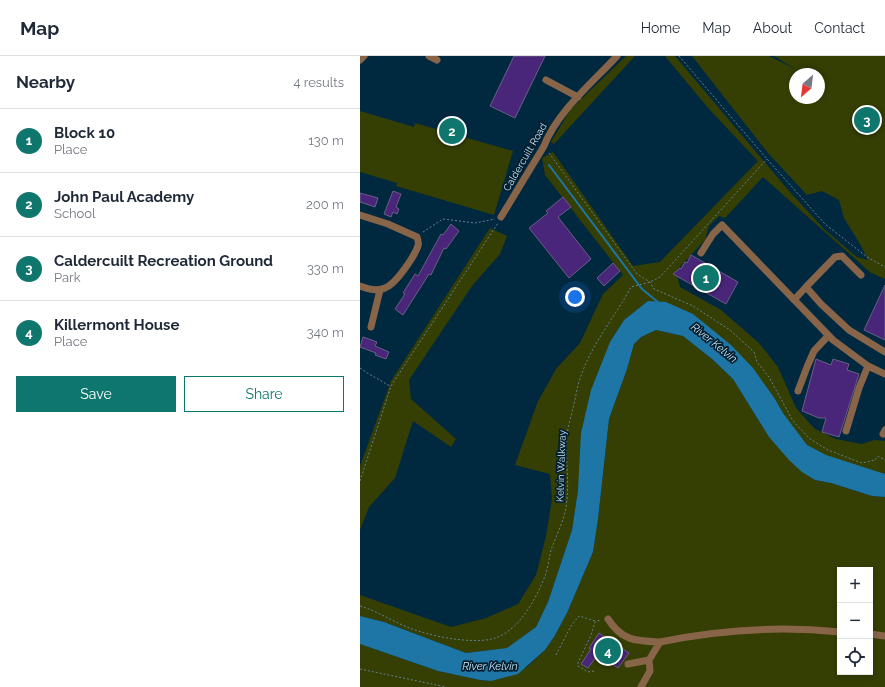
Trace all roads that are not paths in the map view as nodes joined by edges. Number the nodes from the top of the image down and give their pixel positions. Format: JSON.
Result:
{"nodes":[{"id":1,"x":364,"y":56,"type":"edge"},
{"id":2,"x":429,"y":56,"type":"edge"},
{"id":3,"x":617,"y":56,"type":"edge"},
{"id":4,"x":360,"y":60,"type":"edge"},
{"id":5,"x":437,"y":60,"type":"dead end"},
{"id":6,"x":546,"y":80,"type":"dead end"},
{"id":7,"x":578,"y":97,"type":"junction"},
{"id":8,"x":360,"y":215,"type":"edge"},
{"id":9,"x":502,"y":217,"type":"road end"},
{"id":10,"x":701,"y":253,"type":"dead end"},
{"id":11,"x":861,"y":275,"type":"dead end"},
{"id":12,"x":360,"y":286,"type":"edge"},
{"id":13,"x":806,"y":288,"type":"junction"},
{"id":14,"x":380,"y":290,"type":"junction"},
{"id":15,"x":794,"y":300,"type":"junction"},
{"id":16,"x":371,"y":327,"type":"dead end"},
{"id":17,"x":828,"y":336,"type":"junction"},
{"id":18,"x":885,"y":352,"type":"edge"},
{"id":19,"x":868,"y":366,"type":"junction"},
{"id":20,"x":885,"y":374,"type":"edge"},
{"id":21,"x":798,"y":391,"type":"dead end"},
{"id":22,"x":846,"y":431,"type":"dead end"},
{"id":23,"x":608,"y":619,"type":"road end"},
{"id":24,"x":837,"y":632,"type":"edge"},
{"id":25,"x":873,"y":634,"type":"edge"},
{"id":26,"x":885,"y":636,"type":"edge"},
{"id":27,"x":660,"y":642,"type":"junction"},
{"id":28,"x":649,"y":660,"type":"junction"},
{"id":29,"x":628,"y":664,"type":"dead end"},
{"id":30,"x":641,"y":687,"type":"edge"}],
"edges":[{"from":1,"to":4,"type":"street"},
{"from":2,"to":5,"type":"street"},
{"from":3,"to":7,"type":"street","name":"Caldercuilt Road"},
{"from":6,"to":7,"type":"street"},
{"from":7,"to":9,"type":"street","name":"Caldercuilt Road"},
{"from":8,"to":14,"type":"street"},
{"from":10,"to":15,"type":"street"},
{"from":11,"to":13,"type":"street"},
{"from":12,"to":14,"type":"street"},
{"from":13,"to":15,"type":"street"},
{"from":13,"to":18,"type":"street"},
{"from":14,"to":16,"type":"street"},
{"from":15,"to":17,"type":"street"},
{"from":17,"to":19,"type":"street"},
{"from":17,"to":21,"type":"street"},
{"from":19,"to":20,"type":"street"},
{"from":19,"to":22,"type":"street"},
{"from":23,"to":27,"type":"street"},
{"from":24,"to":27,"type":"street"},
{"from":25,"to":26,"type":"street"},
{"from":27,"to":28,"type":"street"},
{"from":28,"to":29,"type":"street"},
{"from":28,"to":30,"type":"street"}]}
